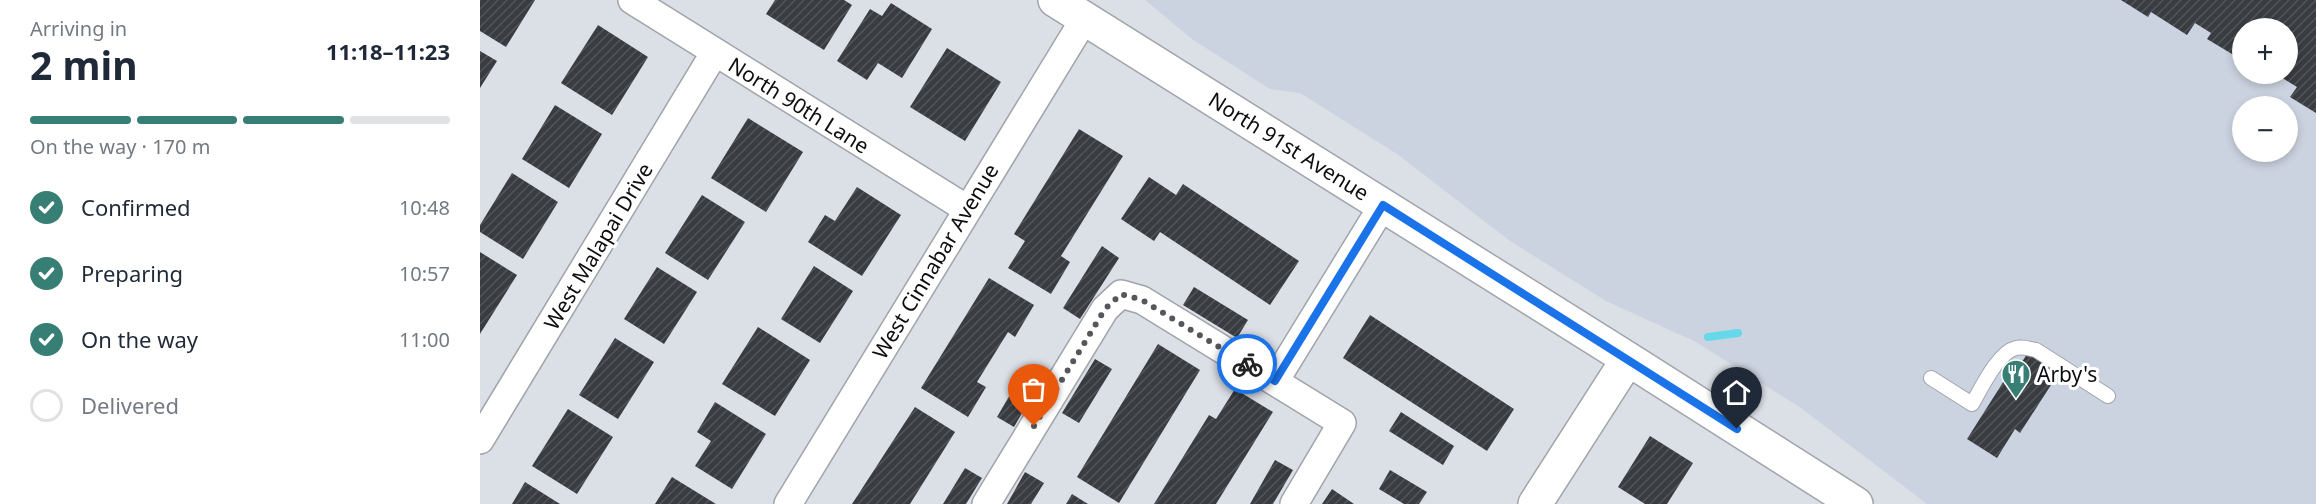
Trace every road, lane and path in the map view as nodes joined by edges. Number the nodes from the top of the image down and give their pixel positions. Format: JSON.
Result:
{"nodes":[{"id":1,"x":632,"y":0,"type":"edge"},
{"id":2,"x":1055,"y":0,"type":"edge"},
{"id":3,"x":1085,"y":18,"type":"junction"},
{"id":4,"x":716,"y":52,"type":"junction"},
{"id":5,"x":1383,"y":205,"type":"junction"},
{"id":6,"x":966,"y":209,"type":"junction"},
{"id":7,"x":1629,"y":359,"type":"junction"},
{"id":8,"x":1931,"y":378,"type":"dead end"},
{"id":9,"x":1275,"y":381,"type":"junction"},
{"id":10,"x":2108,"y":396,"type":"dead end"},
{"id":11,"x":480,"y":440,"type":"edge"},
{"id":12,"x":788,"y":504,"type":"edge"},
{"id":13,"x":986,"y":504,"type":"edge"},
{"id":14,"x":1294,"y":504,"type":"edge"},
{"id":15,"x":1535,"y":504,"type":"edge"},
{"id":16,"x":1856,"y":504,"type":"edge"}],
"edges":[{"from":1,"to":4,"type":"street","name":"North 90th Lane"},
{"from":2,"to":3,"type":"main road","name":"North 91st Avenue"},
{"from":3,"to":5,"type":"main road","name":"North 91st Avenue"},
{"from":3,"to":6,"type":"street","name":"West Cinnabar Avenue"},
{"from":4,"to":6,"type":"street","name":"North 90th Lane"},
{"from":4,"to":11,"type":"street","name":"West Malapai Drive"},
{"from":5,"to":7,"type":"main road","name":"North 91st Avenue"},
{"from":5,"to":9,"type":"street"},
{"from":6,"to":12,"type":"street","name":"West Cinnabar Avenue"},
{"from":7,"to":15,"type":"main road"},
{"from":7,"to":16,"type":"main road","name":"North 91st Avenue"},
{"from":8,"to":10,"type":"lane"},
{"from":9,"to":13,"type":"street"},
{"from":9,"to":14,"type":"street"}]}
